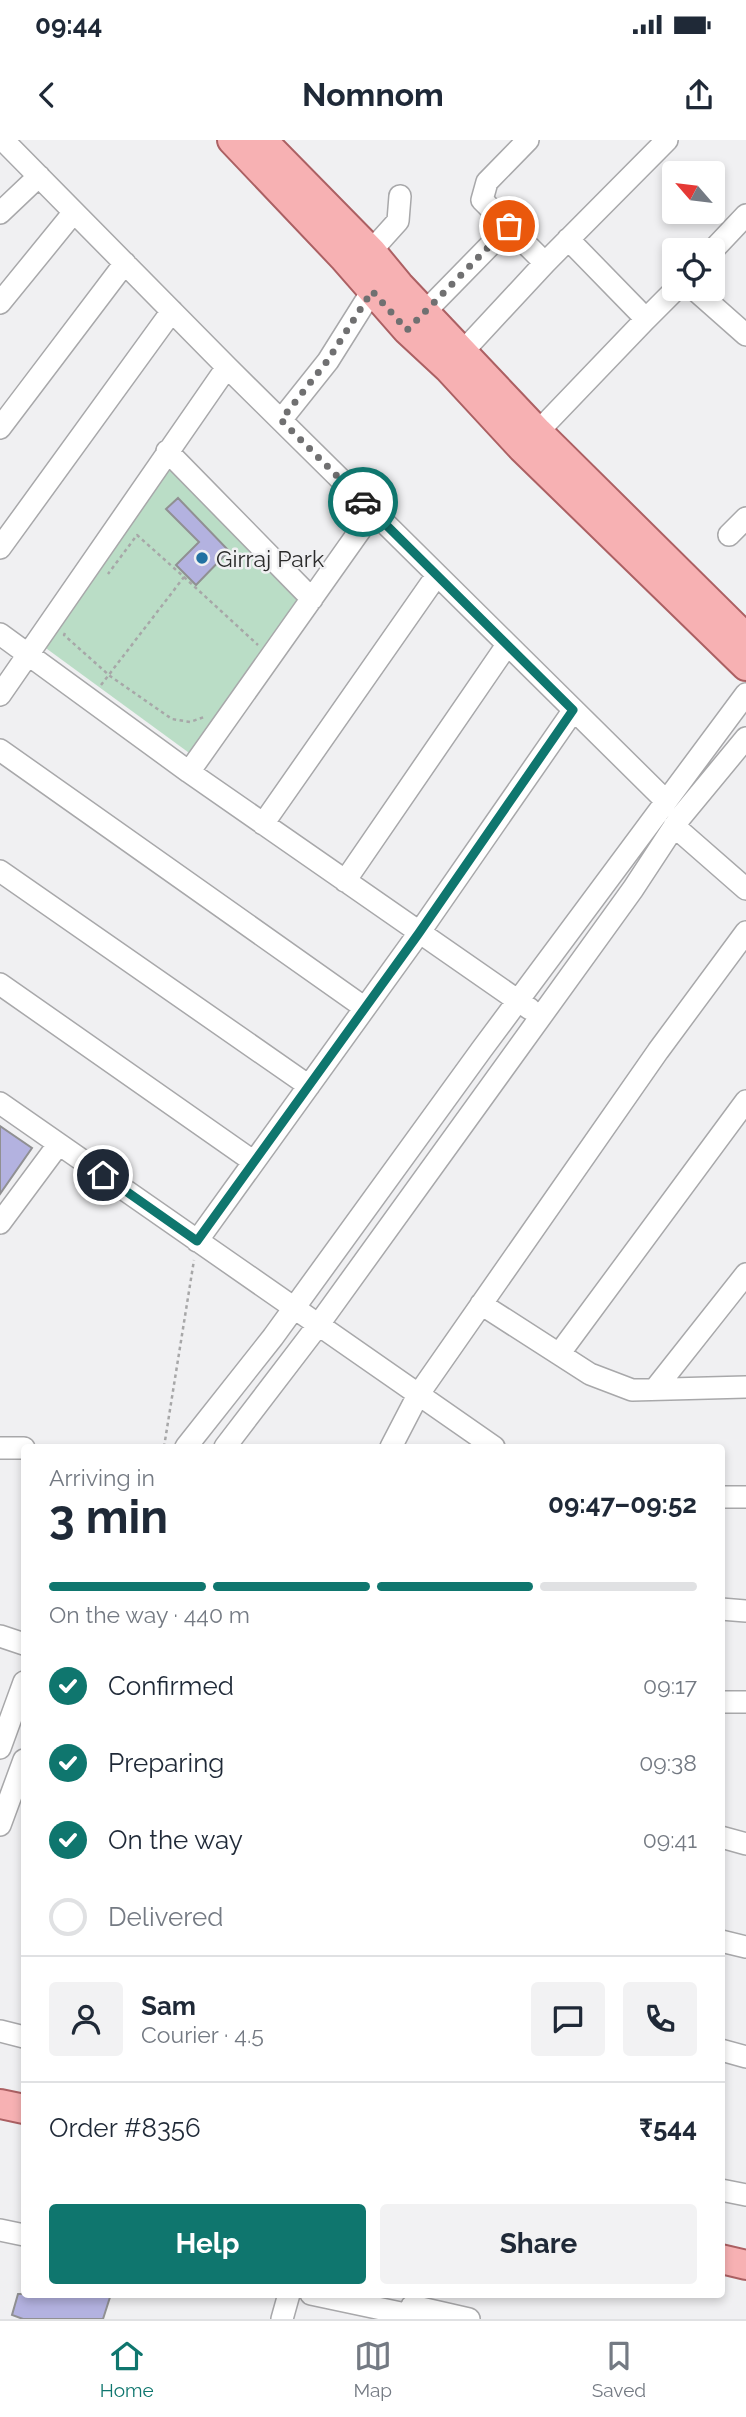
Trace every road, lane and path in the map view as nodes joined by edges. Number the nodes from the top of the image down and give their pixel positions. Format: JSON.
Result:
{"nodes":[{"id":1,"x":3,"y":140,"type":"edge"},
{"id":2,"x":232,"y":140,"type":"edge"},
{"id":3,"x":262,"y":140,"type":"edge"},
{"id":4,"x":667,"y":140,"type":"edge"},
{"id":5,"x":522,"y":142,"type":"edge"},
{"id":6,"x":38,"y":176,"type":"junction"},
{"id":7,"x":400,"y":196,"type":"dead end"},
{"id":8,"x":74,"y":212,"type":"junction"},
{"id":9,"x":0,"y":214,"type":"edge"},
{"id":10,"x":746,"y":215,"type":"edge"},
{"id":11,"x":509,"y":226,"type":"junction"},
{"id":12,"x":724,"y":238,"type":"edge"},
{"id":13,"x":568,"y":239,"type":"junction"},
{"id":14,"x":371,"y":251,"type":"junction"},
{"id":15,"x":124,"y":263,"type":"junction"},
{"id":16,"x":545,"y":263,"type":"junction"},
{"id":17,"x":372,"y":291,"type":"junction"},
{"id":18,"x":665,"y":301,"type":"edge"},
{"id":19,"x":708,"y":301,"type":"edge"},
{"id":20,"x":0,"y":303,"type":"edge"},
{"id":21,"x":172,"y":311,"type":"junction"},
{"id":22,"x":646,"y":319,"type":"junction"},
{"id":23,"x":416,"y":321,"type":"junction"},
{"id":24,"x":746,"y":335,"type":"edge"},
{"id":25,"x":454,"y":360,"type":"junction"},
{"id":26,"x":227,"y":367,"type":"junction"},
{"id":27,"x":281,"y":420,"type":"junction"},
{"id":28,"x":0,"y":428,"type":"edge"},
{"id":29,"x":530,"y":440,"type":"junction"},
{"id":30,"x":167,"y":451,"type":"junction"},
{"id":31,"x":373,"y":512,"type":"junction"},
{"id":32,"x":746,"y":518,"type":"edge"},
{"id":33,"x":729,"y":535,"type":"dead end"},
{"id":34,"x":0,"y":548,"type":"edge"},
{"id":35,"x":437,"y":575,"type":"junction"},
{"id":36,"x":184,"y":577,"type":"junction"},
{"id":37,"x":104,"y":579,"type":"dead end"},
{"id":38,"x":312,"y":598,"type":"junction"},
{"id":39,"x":72,"y":624,"type":"dead end"},
{"id":40,"x":0,"y":634,"type":"edge"},
{"id":41,"x":746,"y":638,"type":"edge"},
{"id":42,"x":507,"y":645,"type":"junction"},
{"id":43,"x":261,"y":647,"type":"dead end"},
{"id":44,"x":29,"y":653,"type":"junction"},
{"id":45,"x":746,"y":666,"type":"edge"},
{"id":46,"x":110,"y":676,"type":"junction"},
{"id":47,"x":746,"y":694,"type":"edge"},
{"id":48,"x":0,"y":695,"type":"edge"},
{"id":49,"x":88,"y":698,"type":"junction"},
{"id":50,"x":573,"y":710,"type":"junction"},
{"id":51,"x":207,"y":717,"type":"dead end"},
{"id":52,"x":746,"y":738,"type":"edge"},
{"id":53,"x":0,"y":751,"type":"edge"},
{"id":54,"x":189,"y":772,"type":"junction"},
{"id":55,"x":665,"y":800,"type":"junction"},
{"id":56,"x":263,"y":824,"type":"junction"},
{"id":57,"x":674,"y":826,"type":"junction"},
{"id":58,"x":0,"y":871,"type":"edge"},
{"id":59,"x":345,"y":881,"type":"junction"},
{"id":60,"x":746,"y":889,"type":"edge"},
{"id":61,"x":746,"y":932,"type":"edge"},
{"id":62,"x":419,"y":933,"type":"junction"},
{"id":63,"x":0,"y":984,"type":"edge"},
{"id":64,"x":518,"y":1000,"type":"junction"},
{"id":65,"x":365,"y":1008,"type":"junction"},
{"id":66,"x":540,"y":1016,"type":"junction"},
{"id":67,"x":309,"y":1086,"type":"junction"},
{"id":68,"x":746,"y":1101,"type":"edge"},
{"id":69,"x":0,"y":1103,"type":"edge"},
{"id":70,"x":58,"y":1145,"type":"junction"},
{"id":71,"x":254,"y":1161,"type":"junction"},
{"id":72,"x":0,"y":1223,"type":"edge"},
{"id":73,"x":197,"y":1241,"type":"junction"},
{"id":74,"x":746,"y":1275,"type":"edge"},
{"id":75,"x":481,"y":1304,"type":"junction"},
{"id":76,"x":295,"y":1307,"type":"junction"},
{"id":77,"x":319,"y":1324,"type":"junction"},
{"id":78,"x":559,"y":1354,"type":"junction"},
{"id":79,"x":746,"y":1387,"type":"edge"},
{"id":80,"x":655,"y":1389,"type":"junction"},
{"id":81,"x":418,"y":1395,"type":"junction"},
{"id":82,"x":164,"y":1444,"type":"edge"},
{"id":83,"x":188,"y":1444,"type":"edge"},
{"id":84,"x":227,"y":1444,"type":"edge"},
{"id":85,"x":393,"y":1444,"type":"edge"},
{"id":86,"x":490,"y":1444,"type":"edge"},
{"id":87,"x":0,"y":1448,"type":"edge"},
{"id":88,"x":21,"y":1448,"type":"edge"},
{"id":89,"x":725,"y":1497,"type":"edge"},
{"id":90,"x":746,"y":1497,"type":"edge"},
{"id":91,"x":725,"y":1609,"type":"edge"},
{"id":92,"x":746,"y":1611,"type":"edge"},
{"id":93,"x":0,"y":1636,"type":"edge"},
{"id":94,"x":21,"y":1643,"type":"edge"},
{"id":95,"x":21,"y":1690,"type":"edge"},
{"id":96,"x":725,"y":1702,"type":"edge"},
{"id":97,"x":746,"y":1702,"type":"edge"},
{"id":98,"x":0,"y":1748,"type":"edge"},
{"id":99,"x":21,"y":1766,"type":"edge"},
{"id":100,"x":13,"y":1786,"type":"edge"},
{"id":101,"x":0,"y":1825,"type":"edge"},
{"id":102,"x":725,"y":1839,"type":"edge"},
{"id":103,"x":746,"y":1844,"type":"edge"},
{"id":104,"x":725,"y":1942,"type":"edge"},
{"id":105,"x":746,"y":1947,"type":"edge"},
{"id":106,"x":0,"y":2031,"type":"edge"},
{"id":107,"x":21,"y":2036,"type":"edge"},
{"id":108,"x":725,"y":2051,"type":"edge"},
{"id":109,"x":746,"y":2057,"type":"edge"},
{"id":110,"x":0,"y":2104,"type":"edge"},
{"id":111,"x":21,"y":2108,"type":"edge"},
{"id":112,"x":725,"y":2191,"type":"edge"},
{"id":113,"x":746,"y":2195,"type":"edge"},
{"id":114,"x":0,"y":2230,"type":"edge"},
{"id":115,"x":21,"y":2234,"type":"edge"},
{"id":116,"x":725,"y":2260,"type":"edge"},
{"id":117,"x":746,"y":2265,"type":"edge"},
{"id":118,"x":288,"y":2298,"type":"edge"},
{"id":119,"x":319,"y":2298,"type":"edge"},
{"id":120,"x":411,"y":2308,"type":"edge"},
{"id":121,"x":347,"y":2311,"type":"edge"},
{"id":122,"x":282,"y":2319,"type":"edge"},
{"id":123,"x":468,"y":2319,"type":"edge"}],
"edges":[{"from":1,"to":6,"type":"street"},
{"from":2,"to":17,"type":"main road"},
{"from":3,"to":14,"type":"main road"},
{"from":4,"to":13,"type":"street"},
{"from":5,"to":11,"type":"street"},
{"from":6,"to":8,"type":"street"},
{"from":6,"to":9,"type":"street"},
{"from":7,"to":14,"type":"street"},
{"from":8,"to":15,"type":"street"},
{"from":8,"to":20,"type":"street"},
{"from":10,"to":12,"type":"street"},
{"from":11,"to":16,"type":"street"},
{"from":11,"to":23,"type":"street"},
{"from":13,"to":16,"type":"street"},
{"from":13,"to":22,"type":"street"},
{"from":14,"to":23,"type":"main road"},
{"from":15,"to":21,"type":"street"},
{"from":15,"to":28,"type":"street"},
{"from":16,"to":25,"type":"street"},
{"from":17,"to":23,"type":"main road"},
{"from":17,"to":27,"type":"street"},
{"from":18,"to":22,"type":"street"},
{"from":19,"to":24,"type":"street"},
{"from":21,"to":26,"type":"street"},
{"from":21,"to":34,"type":"street"},
{"from":22,"to":29,"type":"street"},
{"from":23,"to":25,"type":"main road"},
{"from":25,"to":29,"type":"main road"},
{"from":26,"to":27,"type":"street"},
{"from":26,"to":30,"type":"street"},
{"from":27,"to":31,"type":"street"},
{"from":29,"to":41,"type":"main road"},
{"from":29,"to":45,"type":"main road"},
{"from":30,"to":38,"type":"street"},
{"from":30,"to":44,"type":"street"},
{"from":31,"to":35,"type":"street"},
{"from":31,"to":38,"type":"street"},
{"from":32,"to":33,"type":"street"},
{"from":35,"to":42,"type":"street"},
{"from":35,"to":56,"type":"street"},
{"from":36,"to":37,"type":"path"},
{"from":36,"to":43,"type":"path"},
{"from":36,"to":46,"type":"path"},
{"from":38,"to":54,"type":"street"},
{"from":39,"to":46,"type":"path"},
{"from":40,"to":44,"type":"street"},
{"from":42,"to":50,"type":"street"},
{"from":42,"to":59,"type":"street"},
{"from":44,"to":48,"type":"street"},
{"from":44,"to":49,"type":"street"},
{"from":46,"to":49,"type":"path"},
{"from":46,"to":51,"type":"path"},
{"from":47,"to":55,"type":"street"},
{"from":49,"to":54,"type":"street"},
{"from":50,"to":55,"type":"street"},
{"from":50,"to":62,"type":"street"},
{"from":52,"to":57,"type":"street"},
{"from":53,"to":65,"type":"street"},
{"from":54,"to":56,"type":"street"},
{"from":55,"to":64,"type":"street"},
{"from":56,"to":59,"type":"street"},
{"from":57,"to":60,"type":"street"},
{"from":57,"to":66,"type":"street"},
{"from":58,"to":67,"type":"street"},
{"from":59,"to":62,"type":"street"},
{"from":61,"to":75,"type":"street"},
{"from":62,"to":64,"type":"street"},
{"from":62,"to":65,"type":"street"},
{"from":63,"to":71,"type":"street"},
{"from":64,"to":66,"type":"street"},
{"from":64,"to":76,"type":"street"},
{"from":65,"to":67,"type":"street"},
{"from":66,"to":77,"type":"street"},
{"from":67,"to":71,"type":"street"},
{"from":68,"to":78,"type":"street"},
{"from":69,"to":70,"type":"street"},
{"from":70,"to":72,"type":"street"},
{"from":70,"to":73,"type":"street"},
{"from":71,"to":73,"type":"street"},
{"from":73,"to":76,"type":"street"},
{"from":73,"to":82,"type":"path"},
{"from":74,"to":80,"type":"street"},
{"from":75,"to":78,"type":"street"},
{"from":75,"to":81,"type":"street"},
{"from":76,"to":77,"type":"street"},
{"from":76,"to":83,"type":"street"},
{"from":77,"to":81,"type":"street"},
{"from":77,"to":84,"type":"street"},
{"from":78,"to":80,"type":"street"},
{"from":79,"to":80,"type":"street"},
{"from":81,"to":85,"type":"street"},
{"from":81,"to":86,"type":"street"},
{"from":87,"to":88,"type":"street"},
{"from":89,"to":90,"type":"street"},
{"from":91,"to":92,"type":"street"},
{"from":93,"to":94,"type":"street"},
{"from":95,"to":98,"type":"street"},
{"from":96,"to":97,"type":"street"},
{"from":99,"to":100,"type":"street"},
{"from":100,"to":101,"type":"street"},
{"from":102,"to":103,"type":"street"},
{"from":104,"to":105,"type":"street"},
{"from":106,"to":107,"type":"street"},
{"from":108,"to":109,"type":"street"},
{"from":110,"to":111,"type":"main road"},
{"from":112,"to":113,"type":"street"},
{"from":114,"to":115,"type":"street"},
{"from":116,"to":117,"type":"main road"},
{"from":118,"to":122,"type":"street"},
{"from":119,"to":121,"type":"street"},
{"from":120,"to":121,"type":"street"},
{"from":120,"to":123,"type":"street"}]}
